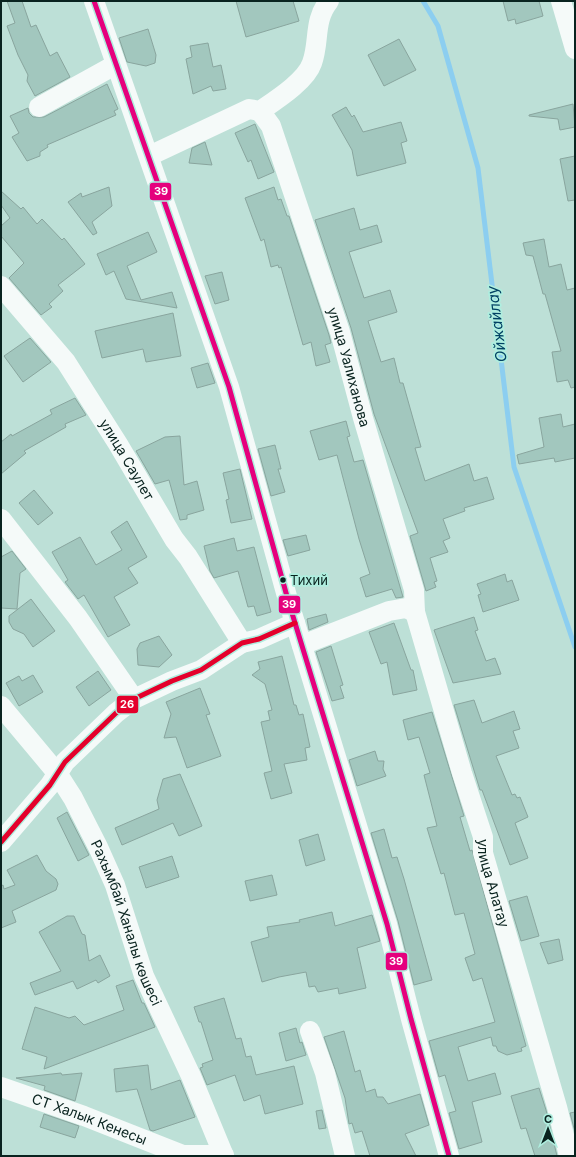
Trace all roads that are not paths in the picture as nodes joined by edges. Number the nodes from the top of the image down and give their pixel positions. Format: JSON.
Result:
{"nodes":[{"id":1,"x":94,"y":1,"type":"edge"},
{"id":2,"x":329,"y":1,"type":"edge"},
{"id":3,"x":561,"y":1,"type":"edge"},
{"id":4,"x":575,"y":49,"type":"edge"},
{"id":5,"x":115,"y":65,"type":"junction"},
{"id":6,"x":39,"y":107,"type":"dead end"},
{"id":7,"x":266,"y":118,"type":"junction"},
{"id":8,"x":149,"y":156,"type":"junction"},
{"id":9,"x":1,"y":286,"type":"edge"},
{"id":10,"x":1,"y":519,"type":"edge"},
{"id":11,"x":415,"y":612,"type":"junction"},
{"id":12,"x":295,"y":623,"type":"junction"},
{"id":13,"x":242,"y":643,"type":"junction"},
{"id":14,"x":302,"y":645,"type":"junction"},
{"id":15,"x":134,"y":699,"type":"junction"},
{"id":16,"x":1,"y":706,"type":"edge"},
{"id":17,"x":57,"y":773,"type":"junction"},
{"id":18,"x":1,"y":842,"type":"edge"},
{"id":19,"x":310,"y":1031,"type":"dead end"},
{"id":20,"x":1,"y":1087,"type":"edge"},
{"id":21,"x":224,"y":1155,"type":"edge"},
{"id":22,"x":345,"y":1156,"type":"edge"},
{"id":23,"x":449,"y":1156,"type":"edge"},
{"id":24,"x":569,"y":1156,"type":"edge"}],
"edges":[{"from":1,"to":5,"type":"street"},
{"from":2,"to":7,"type":"street"},
{"from":3,"to":4,"type":"street"},
{"from":5,"to":6,"type":"street"},
{"from":5,"to":8,"type":"street"},
{"from":7,"to":8,"type":"street"},
{"from":7,"to":11,"type":"street","name":"улица Уалиханова"},
{"from":8,"to":12,"type":"street"},
{"from":9,"to":13,"type":"street","name":"улица Саулет"},
{"from":10,"to":15,"type":"street"},
{"from":11,"to":14,"type":"street"},
{"from":11,"to":24,"type":"street","name":"улица Алатау"},
{"from":12,"to":13,"type":"street"},
{"from":12,"to":14,"type":"street"},
{"from":13,"to":15,"type":"street"},
{"from":14,"to":23,"type":"street"},
{"from":15,"to":17,"type":"street"},
{"from":16,"to":17,"type":"street","name":"Рахымбай Ханалы көшесі"},
{"from":17,"to":18,"type":"street"},
{"from":17,"to":21,"type":"street","name":"Рахымбай Ханалы көшесі"},
{"from":19,"to":22,"type":"street"},
{"from":20,"to":21,"type":"street","name":"СТ Халык Кенесы"}]}
